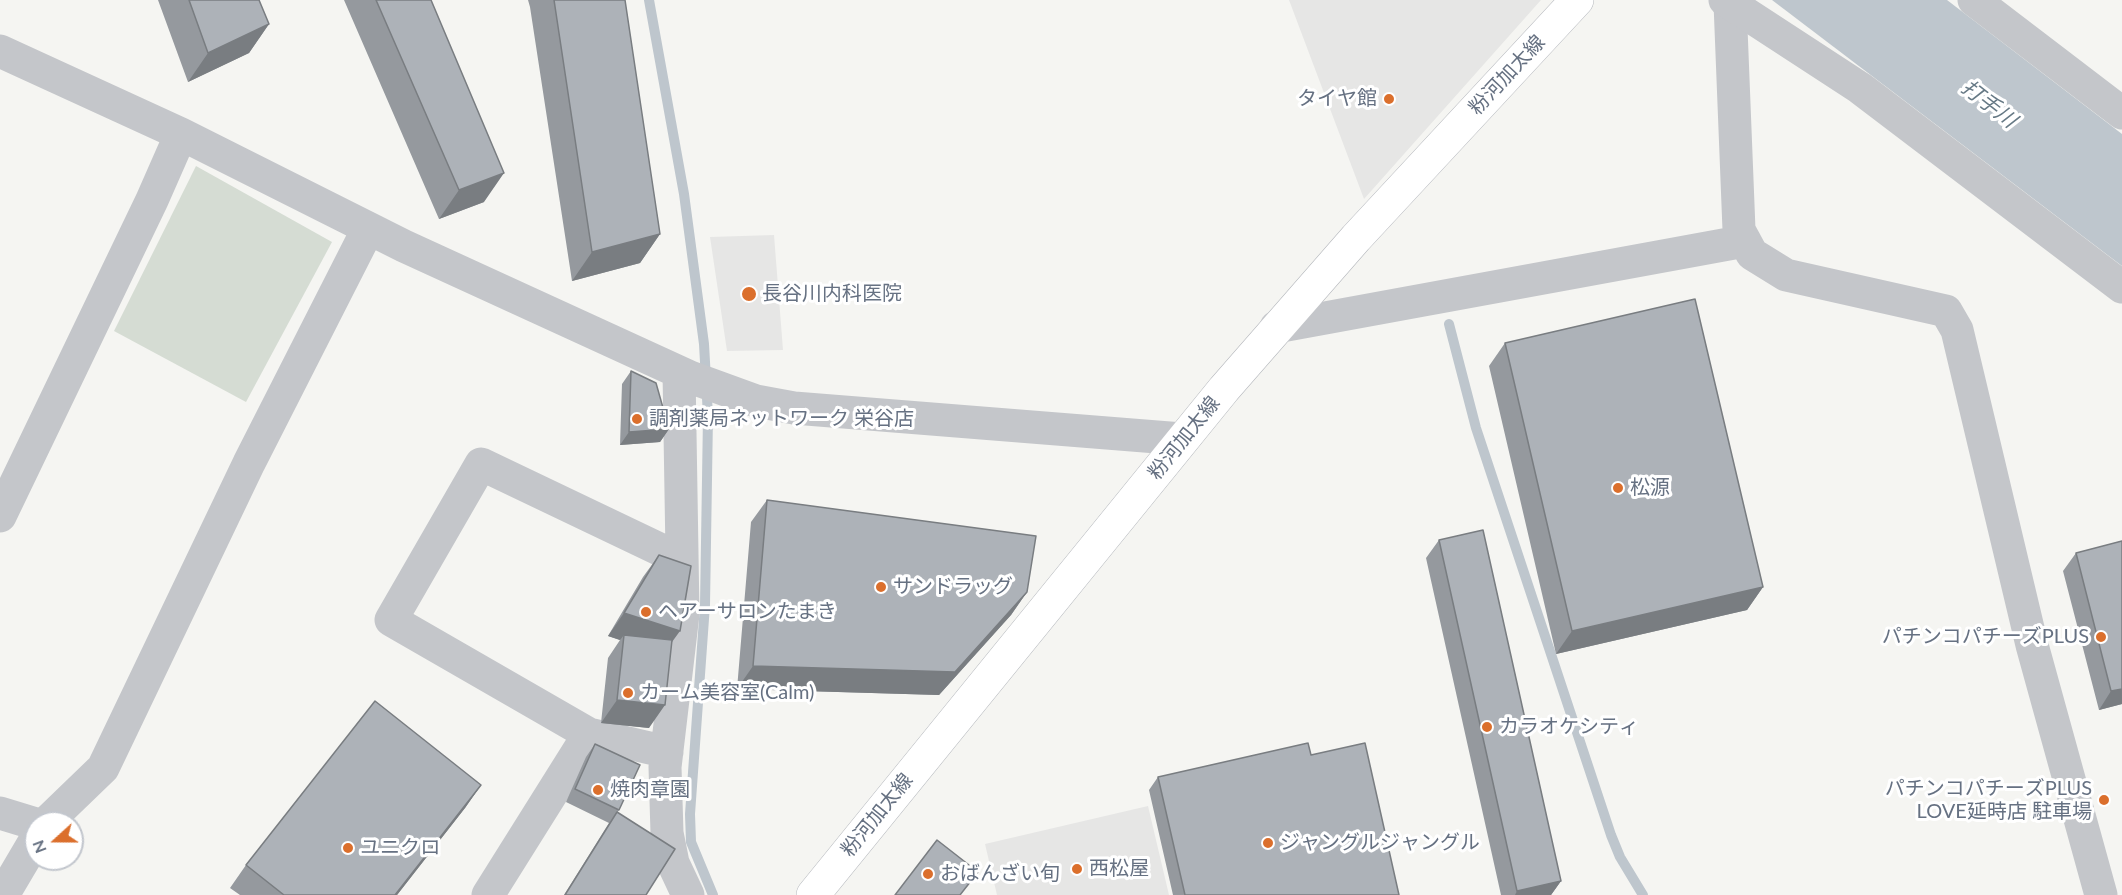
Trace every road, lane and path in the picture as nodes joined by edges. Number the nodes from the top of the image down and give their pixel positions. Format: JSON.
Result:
{"nodes":[{"id":1,"x":1577,"y":0,"type":"edge"},
{"id":2,"x":1974,"y":0,"type":"edge"},
{"id":3,"x":1727,"y":2,"type":"edge"},
{"id":4,"x":0,"y":51,"type":"edge"},
{"id":5,"x":2122,"y":113,"type":"edge"},
{"id":6,"x":182,"y":134,"type":"junction"},
{"id":7,"x":368,"y":229,"type":"junction"},
{"id":8,"x":1745,"y":241,"type":"junction"},
{"id":9,"x":2122,"y":287,"type":"edge"},
{"id":10,"x":1276,"y":327,"type":"junction"},
{"id":11,"x":696,"y":379,"type":"junction"},
{"id":12,"x":1182,"y":439,"type":"junction"},
{"id":13,"x":0,"y":516,"type":"edge"},
{"id":14,"x":682,"y":560,"type":"junction"},
{"id":15,"x":589,"y":734,"type":"junction"},
{"id":16,"x":667,"y":752,"type":"junction"},
{"id":17,"x":58,"y":811,"type":"edge"},
{"id":18,"x":0,"y":813,"type":"edge"},
{"id":19,"x":24,"y":820,"type":"edge"},
{"id":20,"x":24,"y":859,"type":"edge"},
{"id":21,"x":3,"y":895,"type":"edge"},
{"id":22,"x":488,"y":895,"type":"edge"},
{"id":23,"x":688,"y":895,"type":"edge"},
{"id":24,"x":813,"y":895,"type":"edge"},
{"id":25,"x":2101,"y":895,"type":"edge"}],
"edges":[{"from":1,"to":10,"type":"main road","name":"粉河加太線"},
{"from":2,"to":5,"type":"street"},
{"from":3,"to":8,"type":"street"},
{"from":3,"to":9,"type":"street"},
{"from":4,"to":6,"type":"street"},
{"from":6,"to":7,"type":"street"},
{"from":6,"to":13,"type":"street"},
{"from":7,"to":11,"type":"street"},
{"from":7,"to":17,"type":"street"},
{"from":8,"to":10,"type":"street"},
{"from":8,"to":25,"type":"street"},
{"from":10,"to":12,"type":"main road","name":"粉河加太線"},
{"from":11,"to":12,"type":"street"},
{"from":11,"to":14,"type":"street"},
{"from":12,"to":24,"type":"main road","name":"粉河加太線"},
{"from":14,"to":15,"type":"street"},
{"from":14,"to":16,"type":"street"},
{"from":15,"to":16,"type":"street"},
{"from":15,"to":22,"type":"street"},
{"from":16,"to":23,"type":"street"},
{"from":18,"to":19,"type":"street"},
{"from":20,"to":21,"type":"street"}]}
